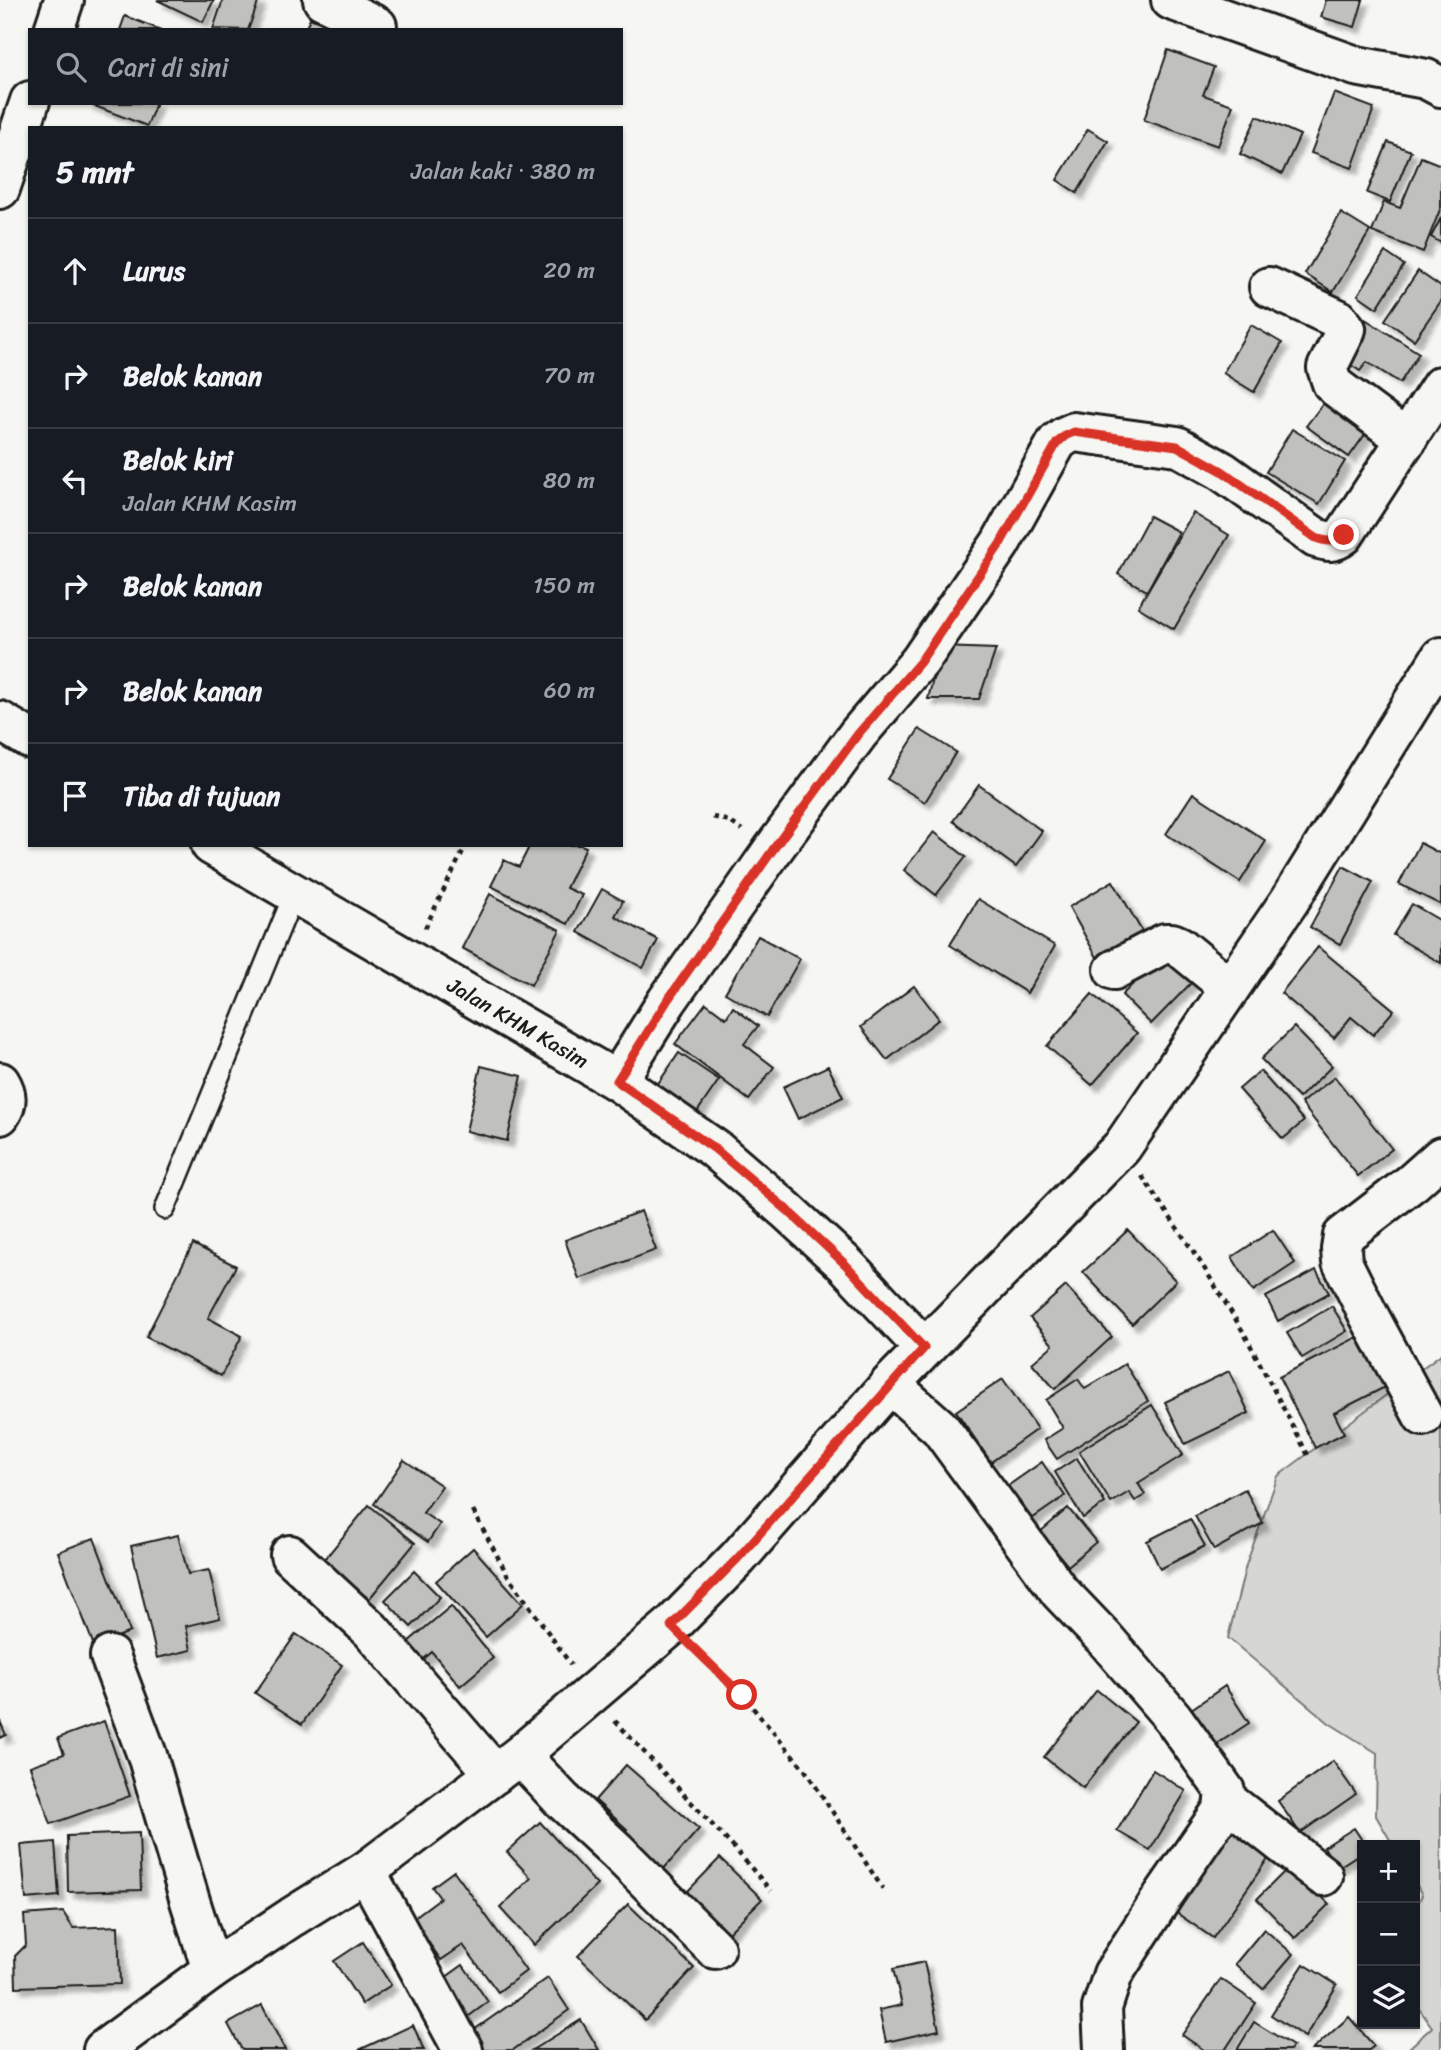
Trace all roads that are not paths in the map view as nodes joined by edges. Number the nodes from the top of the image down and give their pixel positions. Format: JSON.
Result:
{"nodes":[{"id":1,"x":323,"y":0,"type":"edge"},
{"id":2,"x":1171,"y":0,"type":"edge"},
{"id":3,"x":377,"y":26,"type":"dead end"},
{"id":4,"x":1441,"y":87,"type":"edge"},
{"id":5,"x":28,"y":105,"type":"edge"},
{"id":6,"x":0,"y":189,"type":"edge"},
{"id":7,"x":1269,"y":286,"type":"dead end"},
{"id":8,"x":1441,"y":386,"type":"edge"},
{"id":9,"x":1407,"y":440,"type":"junction"},
{"id":10,"x":1441,"y":657,"type":"edge"},
{"id":11,"x":0,"y":721,"type":"edge"},
{"id":12,"x":28,"y":738,"type":"edge"},
{"id":13,"x":214,"y":847,"type":"edge"},
{"id":14,"x":294,"y":894,"type":"junction"},
{"id":15,"x":1114,"y":970,"type":"dead end"},
{"id":16,"x":1230,"y":988,"type":"junction"},
{"id":17,"x":617,"y":1081,"type":"junction"},
{"id":18,"x":0,"y":1082,"type":"edge"},
{"id":19,"x":0,"y":1115,"type":"edge"},
{"id":20,"x":1441,"y":1157,"type":"edge"},
{"id":21,"x":165,"y":1209,"type":"dead end"},
{"id":22,"x":924,"y":1348,"type":"junction"},
{"id":23,"x":890,"y":1384,"type":"junction"},
{"id":24,"x":1423,"y":1416,"type":"dead end"},
{"id":25,"x":290,"y":1555,"type":"dead end"},
{"id":26,"x":110,"y":1656,"type":"dead end"},
{"id":27,"x":508,"y":1765,"type":"junction"},
{"id":28,"x":1226,"y":1800,"type":"junction"},
{"id":29,"x":366,"y":1871,"type":"junction"},
{"id":30,"x":1323,"y":1876,"type":"dead end"},
{"id":31,"x":715,"y":1949,"type":"dead end"},
{"id":32,"x":212,"y":1970,"type":"junction"},
{"id":33,"x":103,"y":2050,"type":"edge"},
{"id":34,"x":463,"y":2050,"type":"edge"},
{"id":35,"x":1104,"y":2050,"type":"edge"}],
"edges":[{"from":1,"to":3,"type":"street"},
{"from":2,"to":4,"type":"street"},
{"from":5,"to":6,"type":"street"},
{"from":7,"to":9,"type":"street"},
{"from":8,"to":9,"type":"street"},
{"from":9,"to":17,"type":"street"},
{"from":10,"to":16,"type":"street"},
{"from":11,"to":12,"type":"street"},
{"from":13,"to":14,"type":"street","name":"Jalan KHM Kasim"},
{"from":14,"to":17,"type":"street","name":"Jalan KHM Kasim"},
{"from":14,"to":21,"type":"lane"},
{"from":15,"to":16,"type":"street"},
{"from":16,"to":22,"type":"street"},
{"from":17,"to":22,"type":"street","name":"Jalan KHM Kasim"},
{"from":18,"to":19,"type":"street"},
{"from":20,"to":24,"type":"street"},
{"from":22,"to":23,"type":"street"},
{"from":23,"to":27,"type":"street"},
{"from":23,"to":28,"type":"street"},
{"from":25,"to":27,"type":"street"},
{"from":26,"to":32,"type":"street"},
{"from":27,"to":29,"type":"street"},
{"from":27,"to":31,"type":"street"},
{"from":28,"to":30,"type":"street"},
{"from":28,"to":35,"type":"street"},
{"from":29,"to":32,"type":"street"},
{"from":29,"to":34,"type":"street"},
{"from":32,"to":33,"type":"street"}]}
